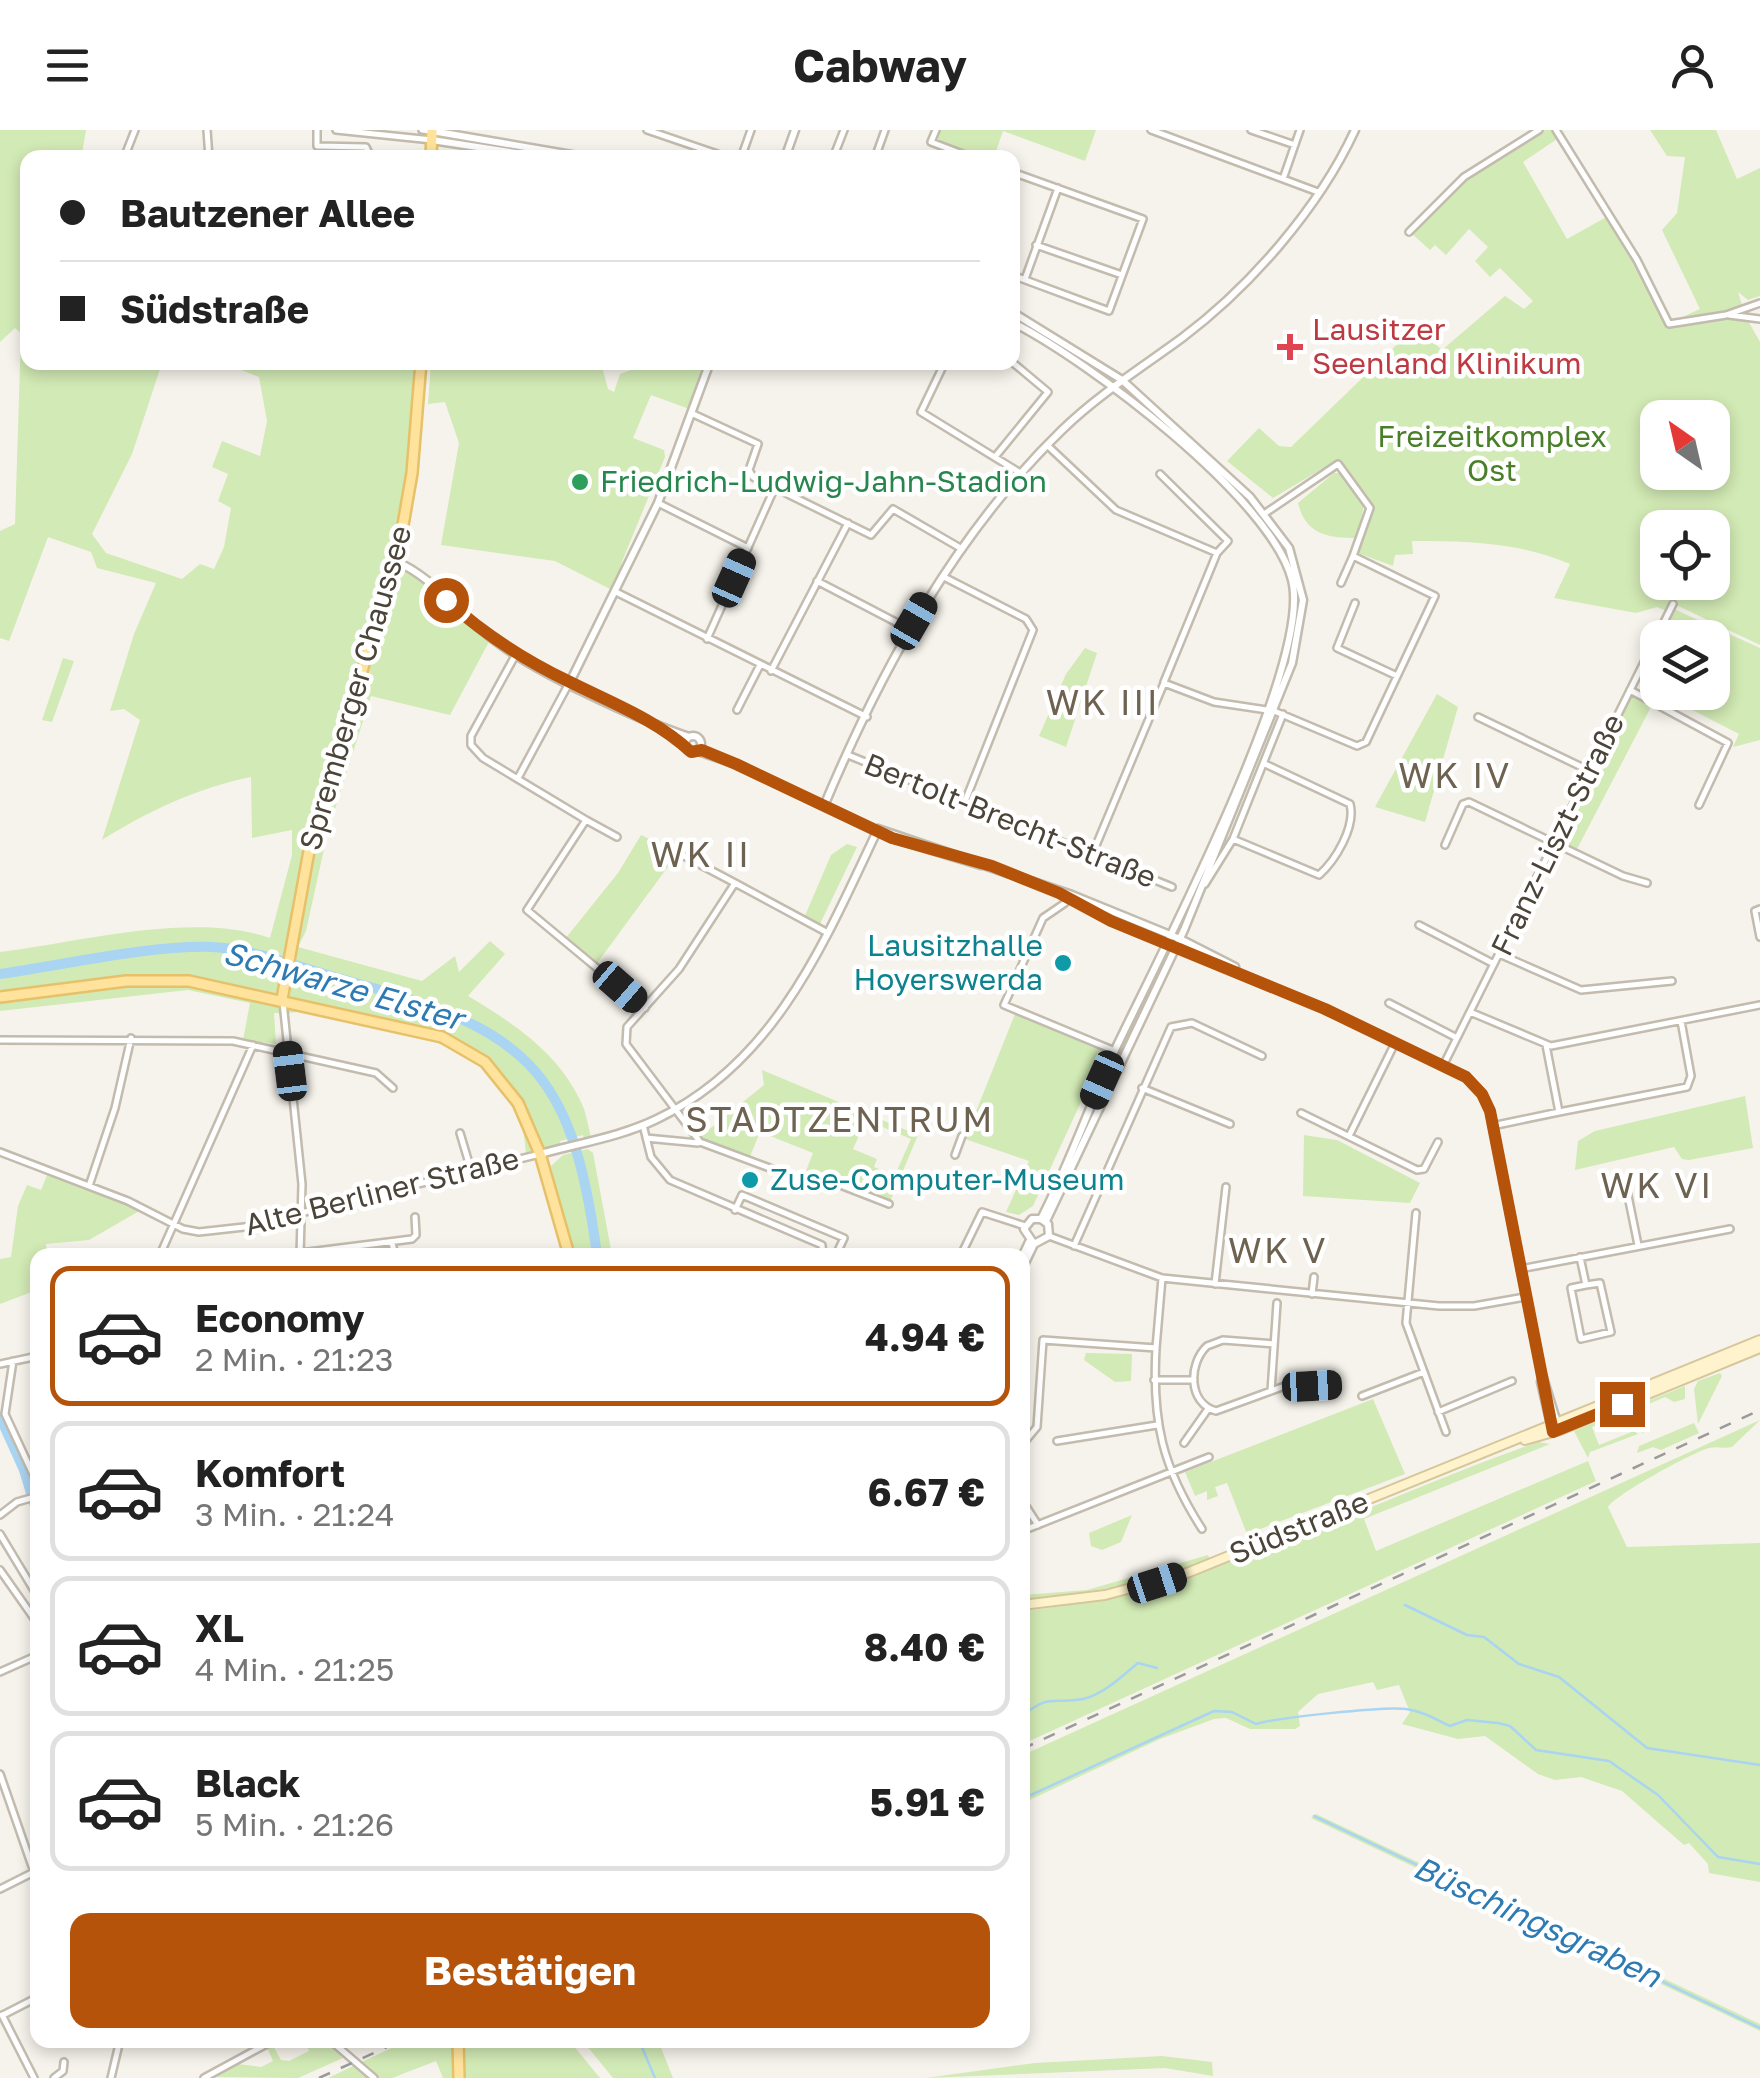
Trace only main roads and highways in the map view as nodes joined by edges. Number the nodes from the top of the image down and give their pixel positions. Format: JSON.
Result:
{"nodes":[{"id":1,"x":421,"y":370,"type":"edge"},
{"id":2,"x":0,"y":996,"type":"edge"},
{"id":3,"x":282,"y":1000,"type":"junction"},
{"id":4,"x":567,"y":1248,"type":"edge"},
{"id":5,"x":1760,"y":1340,"type":"edge"},
{"id":6,"x":1760,"y":1348,"type":"edge"},
{"id":7,"x":1555,"y":1428,"type":"junction"},
{"id":8,"x":1030,"y":1604,"type":"edge"},
{"id":9,"x":458,"y":2048,"type":"edge"},
{"id":10,"x":459,"y":2078,"type":"edge"}],
"edges":[{"from":1,"to":3,"type":"main road","name":"Spremberger Chaussee"},
{"from":2,"to":3,"type":"main road"},
{"from":3,"to":4,"type":"main road"},
{"from":5,"to":7,"type":"main road","name":"Südstraße"},
{"from":6,"to":7,"type":"main road","name":"Südstraße"},
{"from":7,"to":8,"type":"main road","name":"Südstraße"},
{"from":9,"to":10,"type":"main road"}]}
